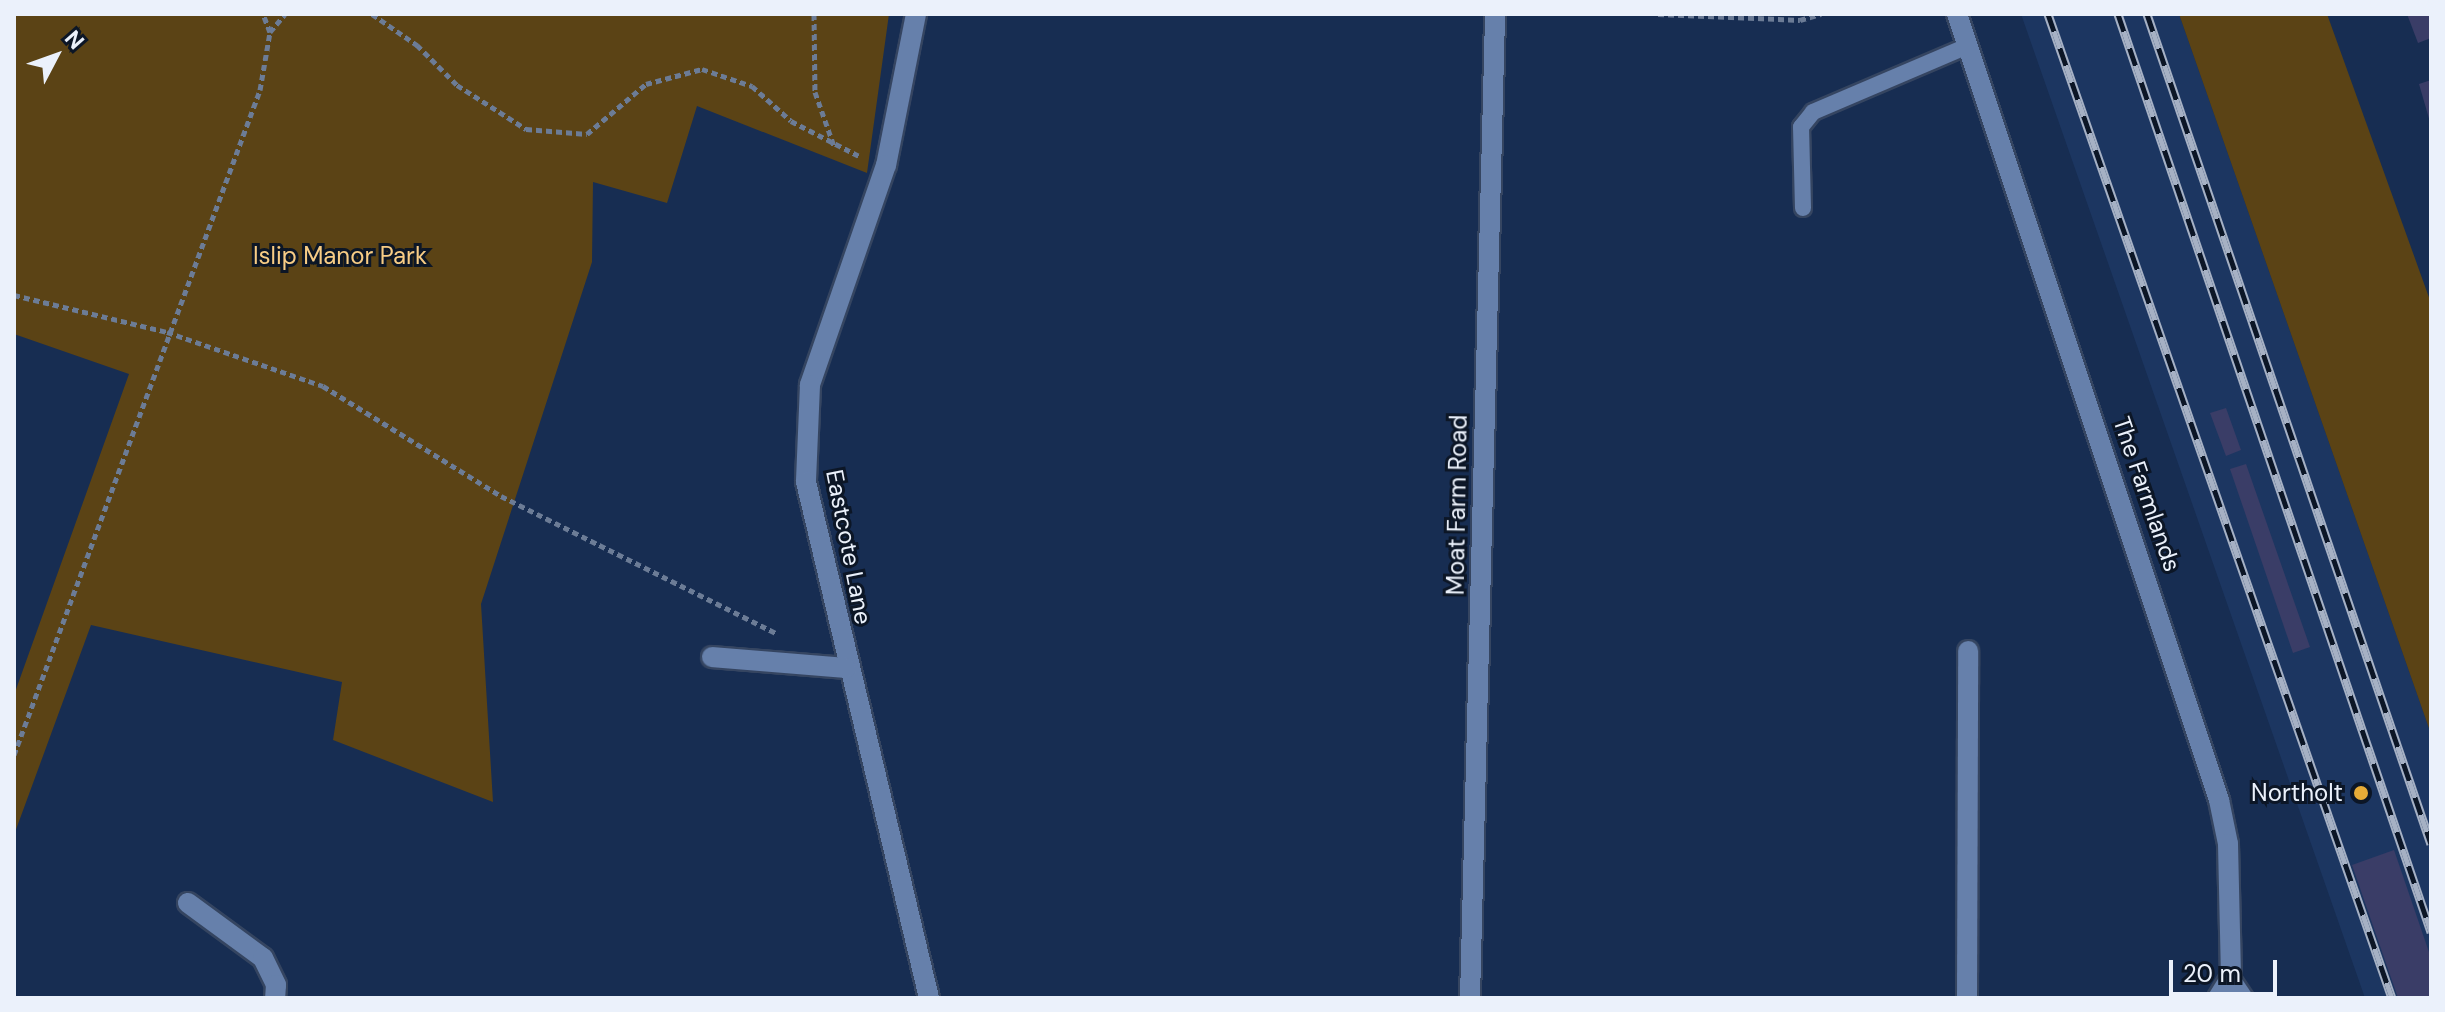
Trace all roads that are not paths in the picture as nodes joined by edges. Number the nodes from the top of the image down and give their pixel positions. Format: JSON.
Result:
{"nodes":[{"id":1,"x":916,"y":14,"type":"edge"},
{"id":2,"x":1495,"y":14,"type":"edge"},
{"id":3,"x":1957,"y":14,"type":"edge"},
{"id":4,"x":1968,"y":46,"type":"junction"},
{"id":5,"x":1803,"y":208,"type":"dead end"},
{"id":6,"x":1968,"y":651,"type":"dead end"},
{"id":7,"x":712,"y":657,"type":"dead end"},
{"id":8,"x":846,"y":668,"type":"junction"},
{"id":9,"x":188,"y":903,"type":"dead end"},
{"id":10,"x":2231,"y":977,"type":"junction"},
{"id":11,"x":275,"y":998,"type":"edge"},
{"id":12,"x":929,"y":998,"type":"edge"},
{"id":13,"x":1470,"y":998,"type":"edge"},
{"id":14,"x":1967,"y":998,"type":"edge"},
{"id":15,"x":2218,"y":998,"type":"edge"},
{"id":16,"x":2245,"y":998,"type":"edge"}],
"edges":[{"from":1,"to":8,"type":"street","name":"Eastcote Lane"},
{"from":2,"to":13,"type":"street","name":"Moat Farm Road"},
{"from":3,"to":4,"type":"street","name":"The Farmlands"},
{"from":4,"to":5,"type":"lane"},
{"from":4,"to":10,"type":"street","name":"The Farmlands"},
{"from":6,"to":14,"type":"street"},
{"from":7,"to":8,"type":"street"},
{"from":8,"to":12,"type":"street","name":"Eastcote Lane"},
{"from":9,"to":11,"type":"street"},
{"from":10,"to":15,"type":"street"},
{"from":10,"to":16,"type":"lane"}]}
